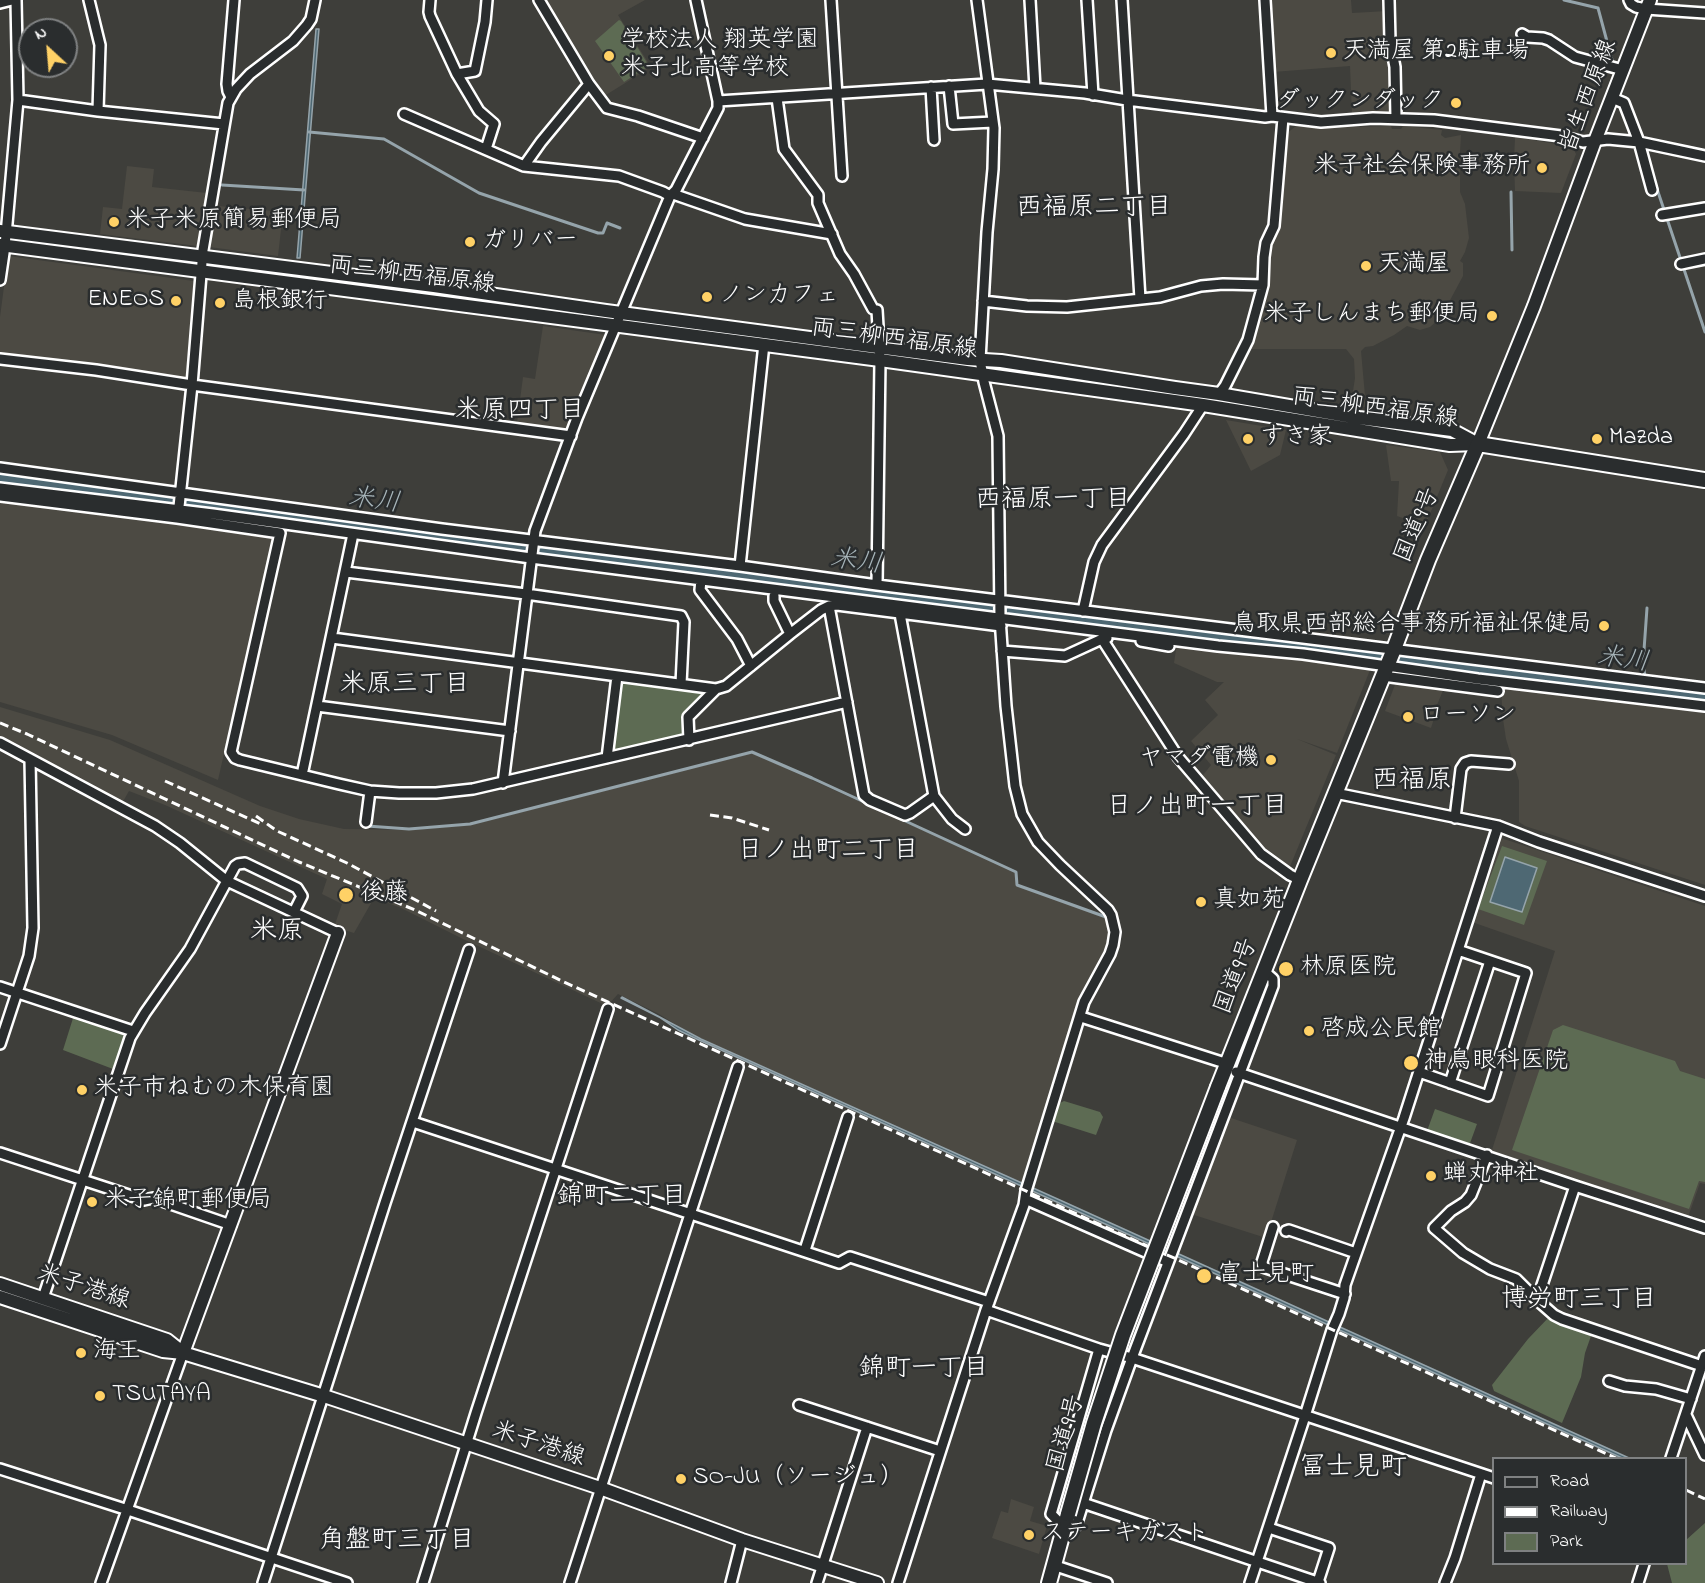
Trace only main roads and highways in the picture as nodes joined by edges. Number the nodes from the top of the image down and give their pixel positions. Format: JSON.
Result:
{"nodes":[{"id":1,"x":1648,"y":5,"type":"edge"},
{"id":2,"x":3,"y":232,"type":"edge"},
{"id":3,"x":3,"y":246,"type":"edge"},
{"id":4,"x":880,"y":354,"type":"junction"},
{"id":5,"x":1478,"y":444,"type":"junction"},
{"id":6,"x":1705,"y":480,"type":"edge"},
{"id":7,"x":338,"y":933,"type":"road end"},
{"id":8,"x":0,"y":1284,"type":"edge"},
{"id":9,"x":0,"y":1297,"type":"edge"},
{"id":10,"x":183,"y":1353,"type":"junction"},
{"id":11,"x":877,"y":1583,"type":"edge"},
{"id":12,"x":1049,"y":1583,"type":"edge"}],
"edges":[{"from":1,"to":5,"type":"main road","name":"皆生西原線"},
{"from":2,"to":4,"type":"main road","name":"両三柳西福原線"},
{"from":3,"to":4,"type":"main road","name":"両三柳西福原線"},
{"from":4,"to":5,"type":"main road","name":"両三柳西福原線"},
{"from":4,"to":5,"type":"main road","name":"両三柳西福原線"},
{"from":5,"to":6,"type":"highway"},
{"from":5,"to":12,"type":"highway","name":"国道9号","bridge":true},
{"from":7,"to":10,"type":"main road"},
{"from":8,"to":10,"type":"main road","name":"米子港線"},
{"from":9,"to":10,"type":"main road","name":"米子港線"},
{"from":10,"to":11,"type":"main road","name":"米子港線"}]}
